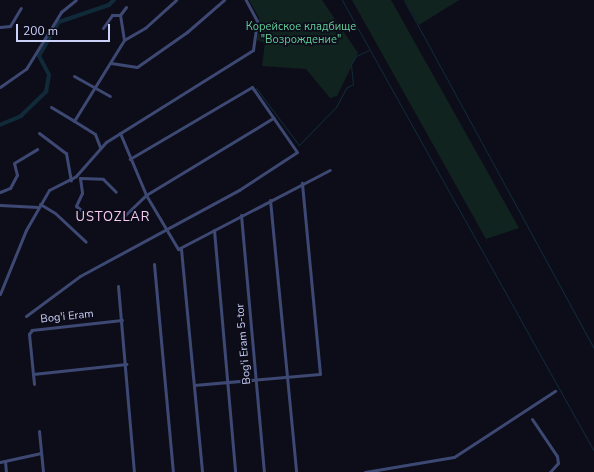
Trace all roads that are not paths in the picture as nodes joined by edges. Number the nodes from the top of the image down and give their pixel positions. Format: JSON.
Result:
{"nodes":[{"id":1,"x":76,"y":0,"type":"edge"},
{"id":2,"x":176,"y":0,"type":"edge"},
{"id":3,"x":224,"y":0,"type":"edge"},
{"id":4,"x":246,"y":0,"type":"edge"},
{"id":5,"x":126,"y":7,"type":"dead end"},
{"id":6,"x":21,"y":8,"type":"dead end"},
{"id":7,"x":120,"y":15,"type":"junction"},
{"id":8,"x":0,"y":27,"type":"edge"},
{"id":9,"x":103,"y":28,"type":"dead end"},
{"id":10,"x":124,"y":40,"type":"junction"},
{"id":11,"x":111,"y":63,"type":"junction"},
{"id":12,"x":74,"y":76,"type":"dead end"},
{"id":13,"x":0,"y":87,"type":"edge"},
{"id":14,"x":94,"y":89,"type":"junction"},
{"id":15,"x":110,"y":96,"type":"dead end"},
{"id":16,"x":51,"y":107,"type":"dead end"},
{"id":17,"x":273,"y":118,"type":"junction"},
{"id":18,"x":74,"y":121,"type":"junction"},
{"id":19,"x":39,"y":133,"type":"dead end"},
{"id":20,"x":120,"y":133,"type":"junction"},
{"id":21,"x":100,"y":147,"type":"junction"},
{"id":22,"x":37,"y":149,"type":"dead end"},
{"id":23,"x":130,"y":159,"type":"junction"},
{"id":24,"x":330,"y":170,"type":"dead end"},
{"id":25,"x":78,"y":177,"type":"junction"},
{"id":26,"x":71,"y":181,"type":"junction"},
{"id":27,"x":302,"y":183,"type":"junction"},
{"id":28,"x":0,"y":192,"type":"edge"},
{"id":29,"x":116,"y":192,"type":"dead end"},
{"id":30,"x":146,"y":195,"type":"junction"},
{"id":31,"x":270,"y":200,"type":"junction"},
{"id":32,"x":0,"y":205,"type":"edge"},
{"id":33,"x":39,"y":206,"type":"junction"},
{"id":34,"x":241,"y":215,"type":"junction"},
{"id":35,"x":89,"y":216,"type":"dead end"},
{"id":36,"x":119,"y":221,"type":"dead end"},
{"id":37,"x":168,"y":230,"type":"junction"},
{"id":38,"x":214,"y":230,"type":"junction"},
{"id":39,"x":86,"y":242,"type":"dead end"},
{"id":40,"x":181,"y":249,"type":"junction"},
{"id":41,"x":154,"y":264,"type":"dead end"},
{"id":42,"x":118,"y":286,"type":"dead end"},
{"id":43,"x":0,"y":294,"type":"edge"},
{"id":44,"x":26,"y":316,"type":"dead end"},
{"id":45,"x":122,"y":320,"type":"junction"},
{"id":46,"x":126,"y":364,"type":"junction"},
{"id":47,"x":33,"y":374,"type":"junction"},
{"id":48,"x":288,"y":377,"type":"junction"},
{"id":49,"x":256,"y":380,"type":"junction"},
{"id":50,"x":227,"y":382,"type":"junction"},
{"id":51,"x":34,"y":384,"type":"dead end"},
{"id":52,"x":194,"y":385,"type":"junction"},
{"id":53,"x":555,"y":391,"type":"dead end"},
{"id":54,"x":532,"y":419,"type":"dead end"},
{"id":55,"x":40,"y":431,"type":"dead end"},
{"id":56,"x":41,"y":453,"type":"junction"},
{"id":57,"x":6,"y":461,"type":"junction"},
{"id":58,"x":0,"y":462,"type":"edge"},
{"id":59,"x":6,"y":472,"type":"edge"},
{"id":60,"x":43,"y":472,"type":"edge"},
{"id":61,"x":134,"y":472,"type":"edge"},
{"id":62,"x":173,"y":472,"type":"edge"},
{"id":63,"x":202,"y":472,"type":"edge"},
{"id":64,"x":236,"y":472,"type":"edge"},
{"id":65,"x":264,"y":472,"type":"edge"},
{"id":66,"x":296,"y":472,"type":"edge"},
{"id":67,"x":365,"y":472,"type":"edge"},
{"id":68,"x":550,"y":472,"type":"edge"}],
"edges":[{"from":1,"to":13,"type":"street"},
{"from":2,"to":10,"type":"street"},
{"from":3,"to":11,"type":"street"},
{"from":4,"to":20,"type":"street"},
{"from":5,"to":7,"type":"street"},
{"from":6,"to":8,"type":"street"},
{"from":7,"to":9,"type":"street"},
{"from":7,"to":10,"type":"street"},
{"from":10,"to":11,"type":"street"},
{"from":11,"to":14,"type":"street"},
{"from":12,"to":14,"type":"street"},
{"from":14,"to":15,"type":"street"},
{"from":14,"to":18,"type":"street"},
{"from":16,"to":18,"type":"street"},
{"from":17,"to":23,"type":"street"},
{"from":17,"to":30,"type":"street"},
{"from":17,"to":37,"type":"street"},
{"from":18,"to":21,"type":"street"},
{"from":19,"to":26,"type":"street"},
{"from":20,"to":21,"type":"street"},
{"from":20,"to":23,"type":"street"},
{"from":21,"to":25,"type":"street"},
{"from":22,"to":28,"type":"street"},
{"from":23,"to":30,"type":"street"},
{"from":24,"to":27,"type":"street"},
{"from":25,"to":26,"type":"street"},
{"from":25,"to":29,"type":"street"},
{"from":25,"to":35,"type":"street"},
{"from":26,"to":33,"type":"street"},
{"from":27,"to":31,"type":"street"},
{"from":27,"to":48,"type":"street"},
{"from":30,"to":36,"type":"street"},
{"from":30,"to":37,"type":"street"},
{"from":31,"to":34,"type":"street"},
{"from":31,"to":48,"type":"street"},
{"from":32,"to":33,"type":"street"},
{"from":33,"to":39,"type":"street"},
{"from":33,"to":43,"type":"street"},
{"from":34,"to":38,"type":"street"},
{"from":34,"to":49,"type":"street","name":"Bog'i Eram 5-tor"},
{"from":37,"to":40,"type":"street"},
{"from":37,"to":44,"type":"street"},
{"from":38,"to":40,"type":"street"},
{"from":38,"to":50,"type":"street"},
{"from":40,"to":52,"type":"street"},
{"from":41,"to":62,"type":"street"},
{"from":42,"to":45,"type":"street"},
{"from":45,"to":46,"type":"street"},
{"from":45,"to":47,"type":"street","name":"Bog'i Eram"},
{"from":46,"to":47,"type":"street"},
{"from":46,"to":61,"type":"street"},
{"from":47,"to":51,"type":"street"},
{"from":48,"to":49,"type":"street"},
{"from":48,"to":66,"type":"street"},
{"from":49,"to":50,"type":"street"},
{"from":49,"to":65,"type":"street","name":"Bog'i Eram 5-tor"},
{"from":50,"to":52,"type":"street"},
{"from":50,"to":64,"type":"street"},
{"from":52,"to":63,"type":"street"},
{"from":53,"to":67,"type":"street"},
{"from":54,"to":68,"type":"street"},
{"from":55,"to":56,"type":"street"},
{"from":56,"to":57,"type":"street"},
{"from":56,"to":60,"type":"street"},
{"from":57,"to":58,"type":"street"},
{"from":57,"to":59,"type":"street"}]}
